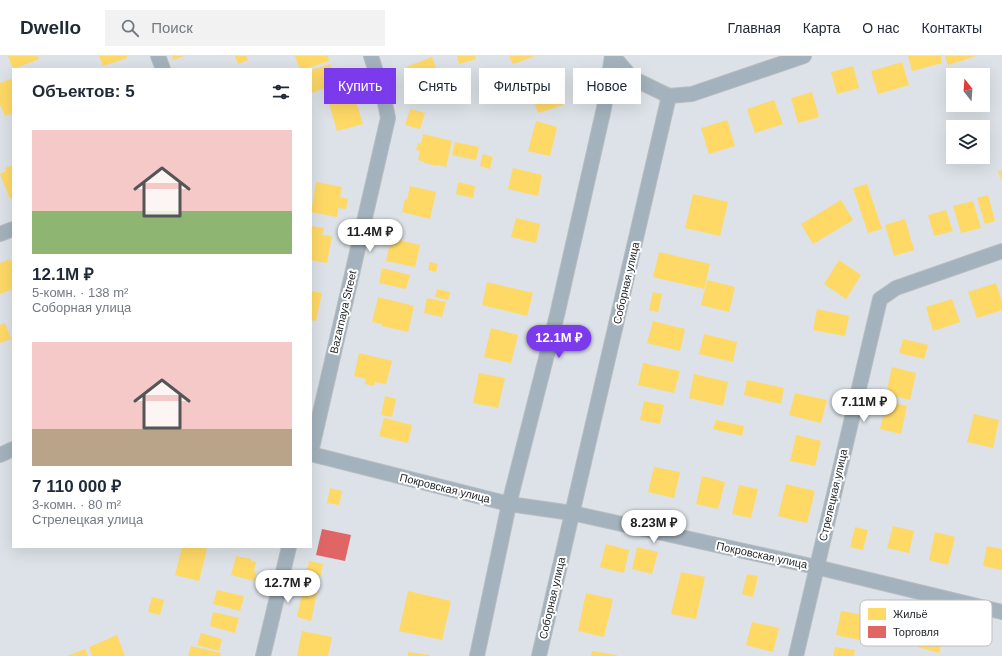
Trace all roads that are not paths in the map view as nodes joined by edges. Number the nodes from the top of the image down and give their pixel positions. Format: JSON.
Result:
{"nodes":[{"id":1,"x":158,"y":56,"type":"edge"},
{"id":2,"x":371,"y":56,"type":"edge"},
{"id":3,"x":612,"y":56,"type":"edge"},
{"id":4,"x":804,"y":56,"type":"edge"},
{"id":5,"x":163,"y":68,"type":"edge"},
{"id":6,"x":669,"y":96,"type":"junction"},
{"id":7,"x":12,"y":229,"type":"edge"},
{"id":8,"x":0,"y":234,"type":"edge"},
{"id":9,"x":1002,"y":251,"type":"edge"},
{"id":10,"x":312,"y":449,"type":"edge"},
{"id":11,"x":12,"y":450,"type":"edge"},
{"id":12,"x":312,"y":453,"type":"edge"},
{"id":13,"x":0,"y":455,"type":"edge"},
{"id":14,"x":509,"y":504,"type":"junction"},
{"id":15,"x":572,"y":513,"type":"junction"},
{"id":16,"x":289,"y":548,"type":"edge"},
{"id":17,"x":816,"y":567,"type":"junction"},
{"id":18,"x":952,"y":600,"type":"edge"},
{"id":19,"x":992,"y":610,"type":"edge"},
{"id":20,"x":1002,"y":612,"type":"edge"},
{"id":21,"x":263,"y":656,"type":"edge"},
{"id":22,"x":477,"y":656,"type":"edge"},
{"id":23,"x":539,"y":656,"type":"edge"},
{"id":24,"x":796,"y":656,"type":"edge"}],
"edges":[{"from":1,"to":5,"type":"street"},
{"from":2,"to":10,"type":"street","name":"Bazarnaya Street"},
{"from":3,"to":6,"type":"street"},
{"from":3,"to":14,"type":"street"},
{"from":4,"to":6,"type":"street"},
{"from":6,"to":15,"type":"street","name":"Соборная улица"},
{"from":7,"to":8,"type":"street"},
{"from":9,"to":17,"type":"street","name":"Стрелецкая улица"},
{"from":11,"to":13,"type":"street"},
{"from":12,"to":14,"type":"street","name":"Покровская улица"},
{"from":14,"to":15,"type":"street","name":"Покровская улица"},
{"from":14,"to":22,"type":"street"},
{"from":15,"to":17,"type":"street","name":"Покровская улица"},
{"from":15,"to":23,"type":"street","name":"Соборная улица"},
{"from":16,"to":21,"type":"street"},
{"from":17,"to":18,"type":"street","name":"Покровская улица"},
{"from":17,"to":24,"type":"street","name":"Стрелецкая улица"},
{"from":19,"to":20,"type":"street","name":"Покровская улица"}]}
